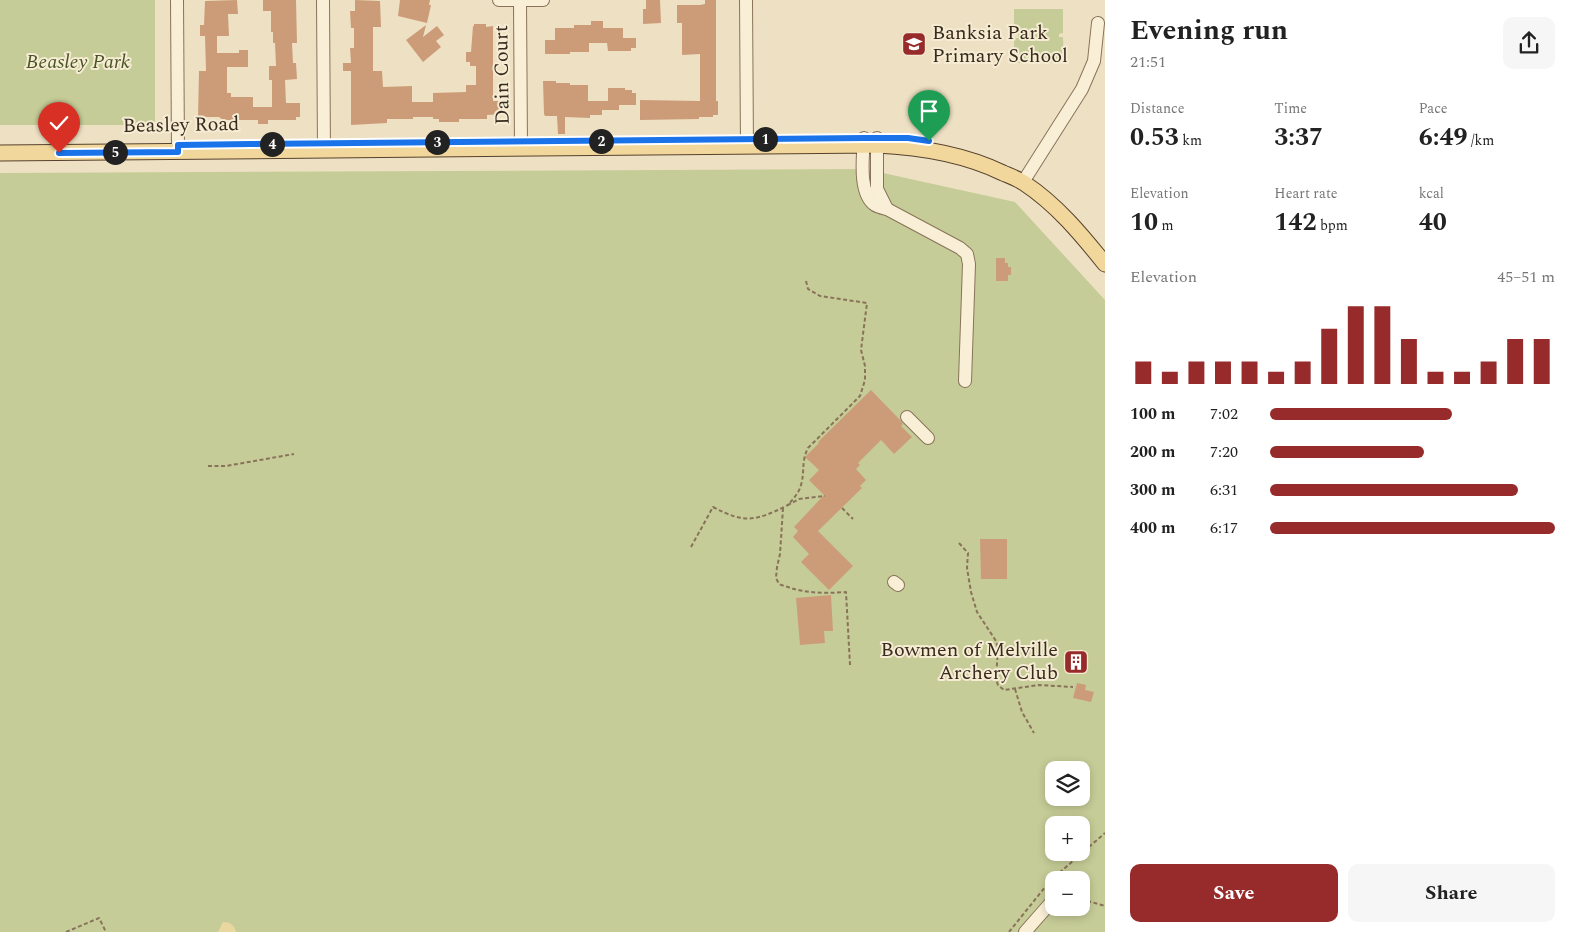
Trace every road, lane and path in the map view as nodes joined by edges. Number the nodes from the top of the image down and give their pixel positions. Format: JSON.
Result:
{"nodes":[{"id":1,"x":177,"y":0,"type":"edge"},
{"id":2,"x":323,"y":0,"type":"edge"},
{"id":3,"x":499,"y":0,"type":"edge"},
{"id":4,"x":543,"y":0,"type":"edge"},
{"id":5,"x":746,"y":0,"type":"edge"},
{"id":6,"x":520,"y":1,"type":"edge"},
{"id":7,"x":1098,"y":23,"type":"dead end"},
{"id":8,"x":871,"y":141,"type":"junction"},
{"id":9,"x":747,"y":143,"type":"junction"},
{"id":10,"x":521,"y":145,"type":"junction"},
{"id":11,"x":0,"y":146,"type":"edge"},
{"id":12,"x":324,"y":147,"type":"junction"},
{"id":13,"x":178,"y":148,"type":"junction"},
{"id":14,"x":0,"y":154,"type":"edge"},
{"id":15,"x":1025,"y":179,"type":"junction"},
{"id":16,"x":1105,"y":250,"type":"edge"},
{"id":17,"x":1105,"y":264,"type":"edge"},
{"id":18,"x":806,"y":281,"type":"dead end"},
{"id":19,"x":965,"y":381,"type":"dead end"},
{"id":20,"x":907,"y":417,"type":"dead end"},
{"id":21,"x":928,"y":438,"type":"dead end"},
{"id":22,"x":294,"y":454,"type":"dead end"},
{"id":23,"x":208,"y":466,"type":"dead end"},
{"id":24,"x":825,"y":496,"type":"dead end"},
{"id":25,"x":788,"y":505,"type":"junction"},
{"id":26,"x":783,"y":508,"type":"junction"},
{"id":27,"x":842,"y":508,"type":"dead end"},
{"id":28,"x":853,"y":519,"type":"dead end"},
{"id":29,"x":959,"y":543,"type":"dead end"},
{"id":30,"x":691,"y":547,"type":"dead end"},
{"id":31,"x":850,"y":665,"type":"dead end"},
{"id":32,"x":1073,"y":687,"type":"dead end"},
{"id":33,"x":1015,"y":689,"type":"junction"},
{"id":34,"x":1034,"y":733,"type":"dead end"},
{"id":35,"x":1105,"y":833,"type":"edge"},
{"id":36,"x":1061,"y":871,"type":"edge"},
{"id":37,"x":1045,"y":887,"type":"edge"},
{"id":38,"x":1090,"y":902,"type":"edge"},
{"id":39,"x":1105,"y":906,"type":"edge"},
{"id":40,"x":1045,"y":909,"type":"edge"},
{"id":41,"x":66,"y":932,"type":"edge"},
{"id":42,"x":106,"y":932,"type":"edge"},
{"id":43,"x":1008,"y":932,"type":"edge"},
{"id":44,"x":1025,"y":932,"type":"edge"}],
"edges":[{"from":1,"to":13,"type":"street"},
{"from":2,"to":12,"type":"street"},
{"from":3,"to":6,"type":"street","name":"Dain Court"},
{"from":4,"to":6,"type":"street","name":"Dain Court"},
{"from":5,"to":9,"type":"street"},
{"from":6,"to":10,"type":"street","name":"Dain Court"},
{"from":7,"to":15,"type":"street"},
{"from":8,"to":9,"type":"main road","name":"Beasley Road"},
{"from":8,"to":15,"type":"main road","name":"Beasley Road"},
{"from":8,"to":19,"type":"street"},
{"from":9,"to":10,"type":"main road","name":"Beasley Road"},
{"from":10,"to":12,"type":"main road","name":"Beasley Road"},
{"from":11,"to":13,"type":"main road","name":"Beasley Road"},
{"from":12,"to":13,"type":"main road","name":"Beasley Road"},
{"from":13,"to":14,"type":"main road","name":"Beasley Road"},
{"from":15,"to":16,"type":"main road","name":"Beasley Road"},
{"from":15,"to":17,"type":"main road","name":"Beasley Road"},
{"from":18,"to":25,"type":"path"},
{"from":20,"to":21,"type":"street"},
{"from":22,"to":23,"type":"path"},
{"from":24,"to":25,"type":"path"},
{"from":25,"to":26,"type":"path"},
{"from":26,"to":30,"type":"path"},
{"from":26,"to":31,"type":"path"},
{"from":27,"to":28,"type":"path"},
{"from":29,"to":33,"type":"path"},
{"from":32,"to":33,"type":"path"},
{"from":33,"to":34,"type":"path"},
{"from":35,"to":36,"type":"path"},
{"from":37,"to":43,"type":"path"},
{"from":38,"to":39,"type":"path"},
{"from":40,"to":44,"type":"street"},
{"from":41,"to":42,"type":"path"}]}
